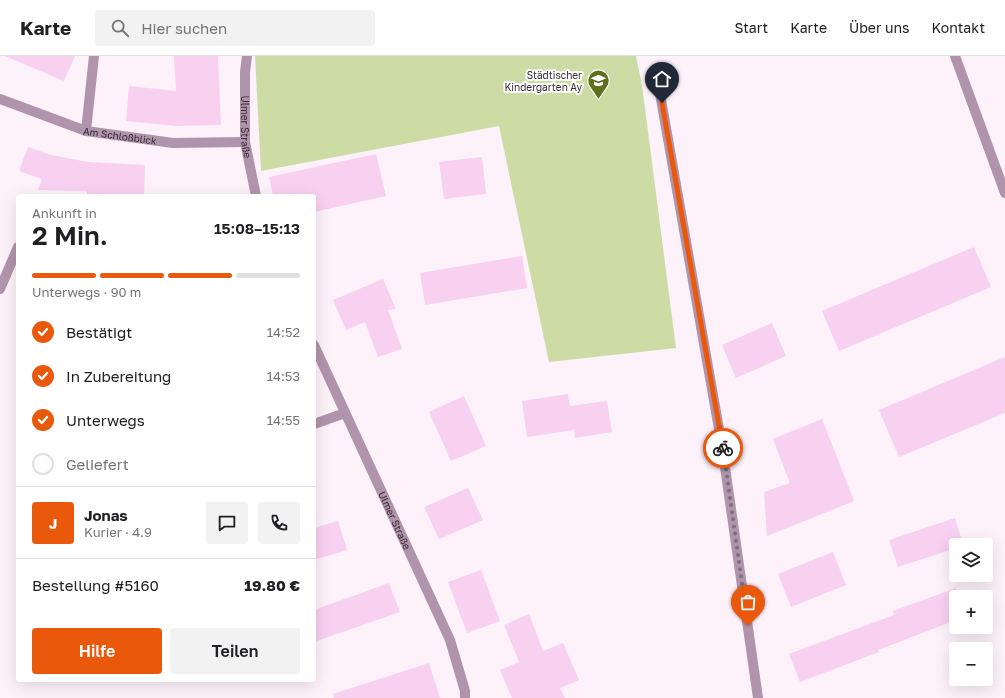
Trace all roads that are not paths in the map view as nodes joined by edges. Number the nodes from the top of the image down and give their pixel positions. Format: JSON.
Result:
{"nodes":[{"id":1,"x":94,"y":56,"type":"edge"},
{"id":2,"x":247,"y":56,"type":"edge"},
{"id":3,"x":954,"y":56,"type":"edge"},
{"id":4,"x":659,"y":88,"type":"dead end"},
{"id":5,"x":0,"y":99,"type":"edge"},
{"id":6,"x":86,"y":131,"type":"junction"},
{"id":7,"x":245,"y":142,"type":"junction"},
{"id":8,"x":1005,"y":193,"type":"edge"},
{"id":9,"x":256,"y":194,"type":"edge"},
{"id":10,"x":16,"y":252,"type":"edge"},
{"id":11,"x":0,"y":289,"type":"edge"},
{"id":12,"x":316,"y":349,"type":"edge"},
{"id":13,"x":345,"y":413,"type":"junction"},
{"id":14,"x":316,"y":423,"type":"edge"},
{"id":15,"x":465,"y":698,"type":"edge"},
{"id":16,"x":758,"y":698,"type":"edge"}],
"edges":[{"from":1,"to":6,"type":"street"},
{"from":2,"to":7,"type":"street","name":"Ulmer Straße"},
{"from":3,"to":8,"type":"street"},
{"from":4,"to":16,"type":"street"},
{"from":5,"to":6,"type":"street","name":"Am Schloßblick"},
{"from":6,"to":7,"type":"street","name":"Am Schloßblick"},
{"from":7,"to":9,"type":"street","name":"Ulmer Straße"},
{"from":10,"to":11,"type":"street"},
{"from":12,"to":13,"type":"street","name":"Ulmer Straße"},
{"from":13,"to":14,"type":"street"},
{"from":13,"to":15,"type":"street","name":"Ulmer Straße"}]}
